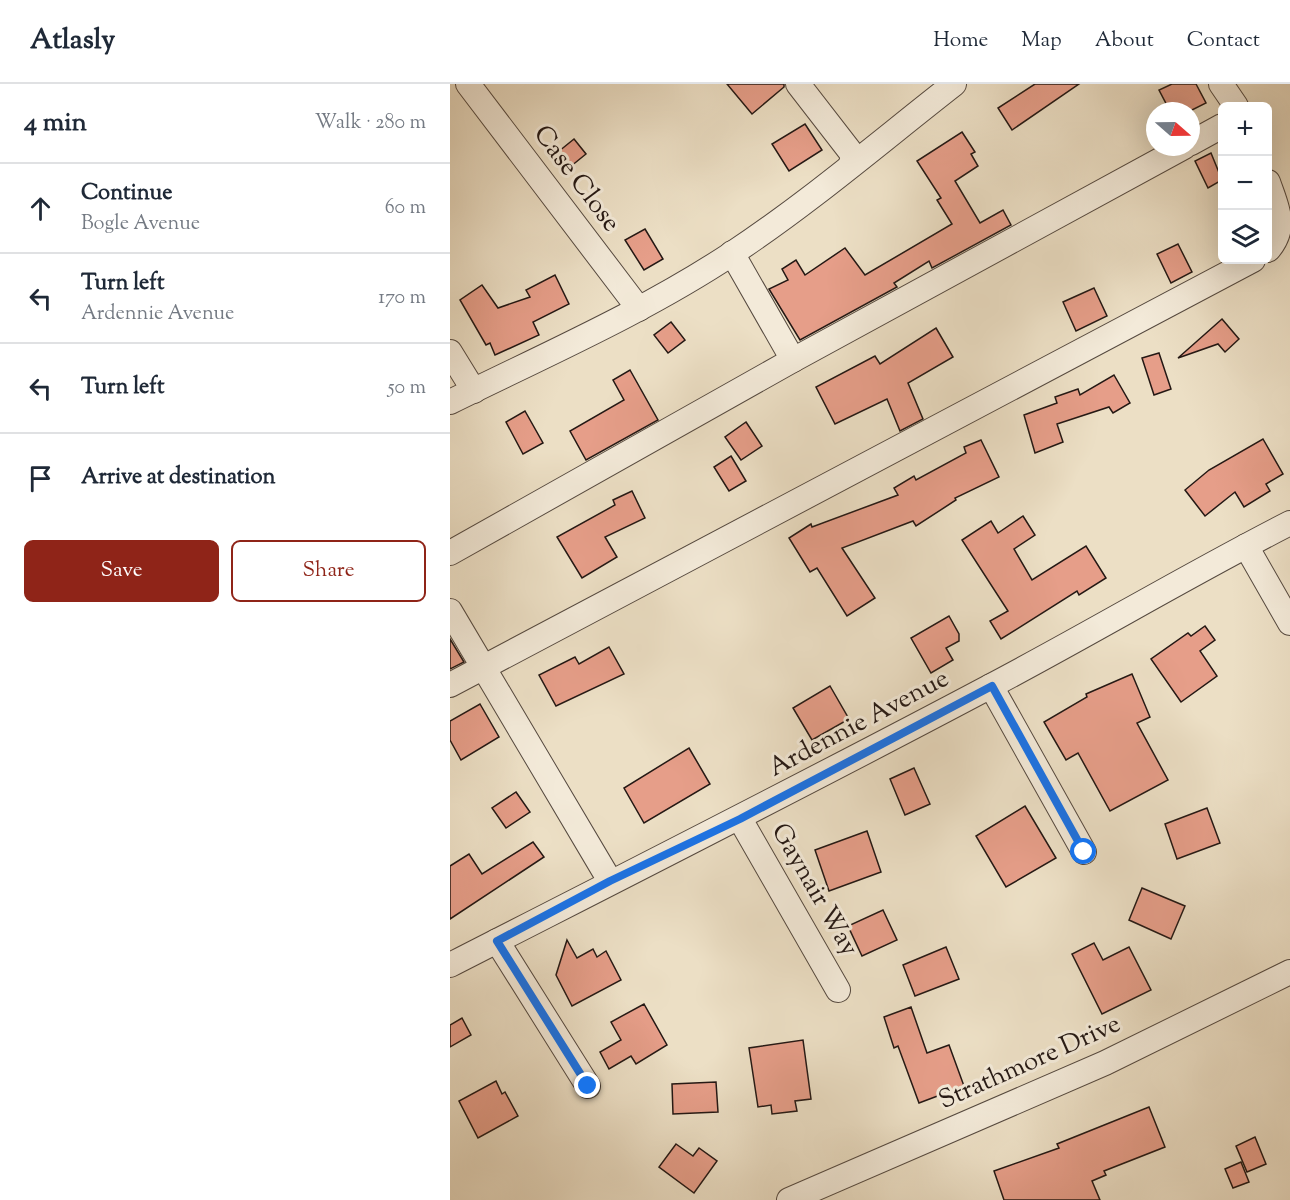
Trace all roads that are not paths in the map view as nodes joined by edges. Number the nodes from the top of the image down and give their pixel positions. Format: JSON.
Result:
{"nodes":[{"id":1,"x":468,"y":84,"type":"edge"},
{"id":2,"x":798,"y":84,"type":"edge"},
{"id":3,"x":954,"y":84,"type":"edge"},
{"id":4,"x":1221,"y":84,"type":"edge"},
{"id":5,"x":1233,"y":102,"type":"edge"},
{"id":6,"x":1218,"y":128,"type":"edge"},
{"id":7,"x":1200,"y":138,"type":"edge"},
{"id":8,"x":1167,"y":156,"type":"edge"},
{"id":9,"x":851,"y":164,"type":"junction"},
{"id":10,"x":1272,"y":192,"type":"edge"},
{"id":11,"x":1272,"y":245,"type":"edge"},
{"id":12,"x":732,"y":254,"type":"junction"},
{"id":13,"x":1245,"y":264,"type":"edge"},
{"id":14,"x":639,"y":309,"type":"junction"},
{"id":15,"x":450,"y":352,"type":"edge"},
{"id":16,"x":793,"y":360,"type":"junction"},
{"id":17,"x":474,"y":391,"type":"junction"},
{"id":18,"x":450,"y":402,"type":"edge"},
{"id":19,"x":1290,"y":523,"type":"edge"},
{"id":20,"x":1246,"y":546,"type":"junction"},
{"id":21,"x":450,"y":553,"type":"edge"},
{"id":22,"x":450,"y":611,"type":"edge"},
{"id":23,"x":1290,"y":623,"type":"edge"},
{"id":24,"x":483,"y":668,"type":"junction"},
{"id":25,"x":450,"y":686,"type":"edge"},
{"id":26,"x":992,"y":686,"type":"junction"},
{"id":27,"x":740,"y":819,"type":"junction"},
{"id":28,"x":1084,"y":852,"type":"dead end"},
{"id":29,"x":610,"y":881,"type":"junction"},
{"id":30,"x":497,"y":941,"type":"junction"},
{"id":31,"x":450,"y":965,"type":"edge"},
{"id":32,"x":1290,"y":972,"type":"edge"},
{"id":33,"x":838,"y":990,"type":"dead end"},
{"id":34,"x":588,"y":1086,"type":"dead end"},
{"id":35,"x":789,"y":1200,"type":"edge"}],
"edges":[{"from":1,"to":14,"type":"street","name":"Case Close"},
{"from":2,"to":9,"type":"street"},
{"from":3,"to":9,"type":"street"},
{"from":4,"to":5,"type":"street"},
{"from":6,"to":7,"type":"street"},
{"from":8,"to":16,"type":"street"},
{"from":9,"to":12,"type":"street"},
{"from":10,"to":11,"type":"street"},
{"from":12,"to":14,"type":"street"},
{"from":12,"to":16,"type":"street"},
{"from":13,"to":24,"type":"street"},
{"from":14,"to":17,"type":"street"},
{"from":15,"to":17,"type":"street"},
{"from":16,"to":21,"type":"street"},
{"from":17,"to":18,"type":"street"},
{"from":19,"to":20,"type":"street","name":"Ardennie Avenue"},
{"from":20,"to":23,"type":"street"},
{"from":20,"to":26,"type":"street","name":"Ardennie Avenue"},
{"from":22,"to":24,"type":"street"},
{"from":24,"to":25,"type":"street"},
{"from":24,"to":29,"type":"street"},
{"from":26,"to":27,"type":"street","name":"Ardennie Avenue"},
{"from":26,"to":28,"type":"street"},
{"from":27,"to":29,"type":"street","name":"Ardennie Avenue"},
{"from":27,"to":33,"type":"street","name":"Gaynair Way"},
{"from":29,"to":30,"type":"street","name":"Ardennie Avenue"},
{"from":30,"to":31,"type":"street","name":"Ardennie Avenue"},
{"from":30,"to":34,"type":"street"},
{"from":32,"to":35,"type":"street","name":"Strathmore Drive"}]}
